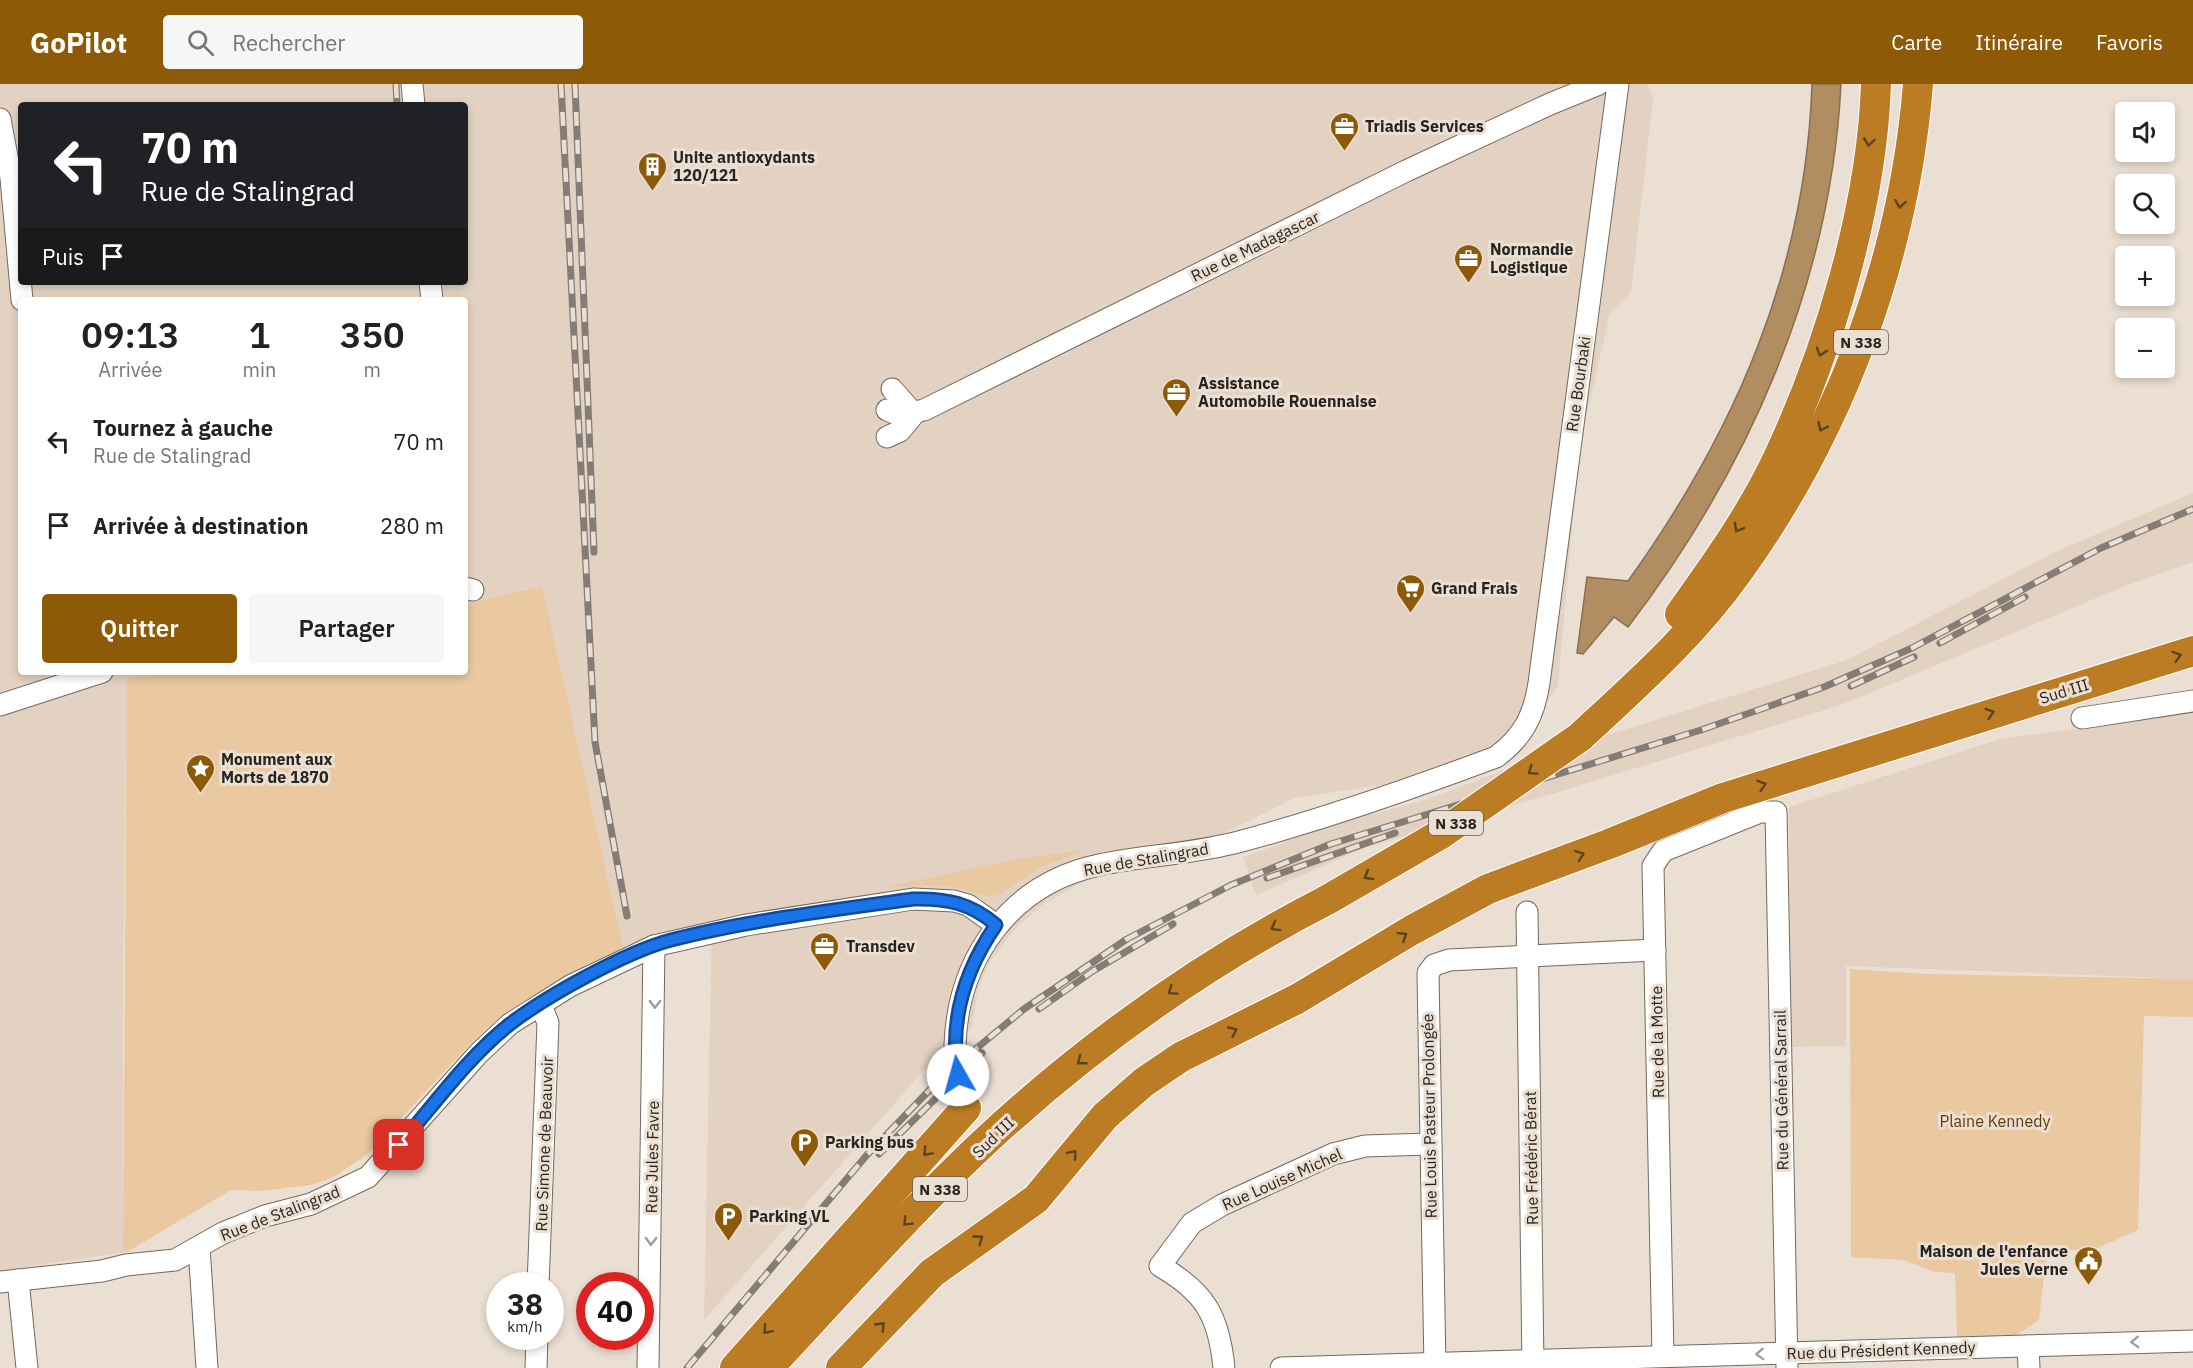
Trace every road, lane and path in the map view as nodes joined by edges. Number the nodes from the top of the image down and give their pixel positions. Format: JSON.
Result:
{"nodes":[{"id":1,"x":412,"y":84,"type":"edge"},
{"id":2,"x":1599,"y":84,"type":"edge"},
{"id":3,"x":1618,"y":84,"type":"edge"},
{"id":4,"x":1876,"y":84,"type":"edge"},
{"id":5,"x":1918,"y":84,"type":"edge"},
{"id":6,"x":414,"y":102,"type":"edge"},
{"id":7,"x":0,"y":119,"type":"edge"},
{"id":8,"x":18,"y":256,"type":"edge"},
{"id":9,"x":892,"y":389,"type":"dead end"},
{"id":10,"x":887,"y":410,"type":"dead end"},
{"id":11,"x":914,"y":414,"type":"junction"},
{"id":12,"x":887,"y":437,"type":"dead end"},
{"id":13,"x":2193,"y":651,"type":"edge"},
{"id":14,"x":82,"y":675,"type":"edge"},
{"id":15,"x":63,"y":678,"type":"edge"},
{"id":16,"x":1539,"y":683,"type":"joint"},
{"id":17,"x":2193,"y":701,"type":"edge"},
{"id":18,"x":0,"y":705,"type":"edge"},
{"id":19,"x":2082,"y":718,"type":"dead end"},
{"id":20,"x":1580,"y":737,"type":"junction"},
{"id":21,"x":1776,"y":812,"type":"joint"},
{"id":22,"x":1527,"y":912,"type":"dead end"},
{"id":23,"x":996,"y":925,"type":"junction"},
{"id":24,"x":654,"y":945,"type":"junction"},
{"id":25,"x":1655,"y":950,"type":"junction"},
{"id":26,"x":1528,"y":955,"type":"junction"},
{"id":27,"x":541,"y":1005,"type":"junction"},
{"id":28,"x":963,"y":1098,"type":"joint"},
{"id":29,"x":1429,"y":1144,"type":"junction"},
{"id":30,"x":199,"y":1247,"type":"junction"},
{"id":31,"x":539,"y":1272,"type":"edge"},
{"id":32,"x":9,"y":1281,"type":"edge"},
{"id":33,"x":2193,"y":1341,"type":"edge"},
{"id":34,"x":2028,"y":1346,"type":"junction"},
{"id":35,"x":537,"y":1350,"type":"edge"},
{"id":36,"x":1663,"y":1356,"type":"junction"},
{"id":37,"x":1872,"y":1359,"type":"edge"},
{"id":38,"x":1787,"y":1360,"type":"edge"},
{"id":39,"x":1703,"y":1362,"type":"edge"},
{"id":40,"x":1615,"y":1363,"type":"edge"},
{"id":41,"x":1533,"y":1364,"type":"edge"},
{"id":42,"x":1434,"y":1366,"type":"edge"},
{"id":43,"x":1337,"y":1367,"type":"edge"},
{"id":44,"x":27,"y":1368,"type":"edge"},
{"id":45,"x":207,"y":1368,"type":"edge"},
{"id":46,"x":536,"y":1368,"type":"edge"},
{"id":47,"x":648,"y":1368,"type":"edge"},
{"id":48,"x":735,"y":1368,"type":"edge"},
{"id":49,"x":768,"y":1368,"type":"edge"},
{"id":50,"x":841,"y":1368,"type":"edge"},
{"id":51,"x":1224,"y":1368,"type":"edge"},
{"id":52,"x":1281,"y":1368,"type":"edge"},
{"id":53,"x":2029,"y":1368,"type":"edge"}],
"edges":[{"from":1,"to":6,"type":"street"},
{"from":2,"to":11,"type":"street","name":"Rue de Madagascar"},
{"from":3,"to":16,"type":"street","name":"Rue Bourbaki"},
{"from":4,"to":20,"type":"highway","one_way":true},
{"from":5,"to":20,"type":"highway","number":"N 338","one_way":true},
{"from":7,"to":8,"type":"street"},
{"from":9,"to":11,"type":"street"},
{"from":10,"to":11,"type":"street"},
{"from":11,"to":12,"type":"street","name":"Rue de Madagascar"},
{"from":50,"to":13,"type":"highway","name":"Sud III","one_way":true},
{"from":14,"to":15,"type":"street"},
{"from":15,"to":18,"type":"street"},
{"from":16,"to":23,"type":"street","name":"Rue de Stalingrad"},
{"from":17,"to":19,"type":"street"},
{"from":20,"to":49,"type":"highway","name":"Sud III","number":"N 338","one_way":true,"bridge":true},
{"from":21,"to":25,"type":"street","name":"Rue de la Motte"},
{"from":21,"to":38,"type":"street","name":"Rue du Général Sarrail"},
{"from":22,"to":26,"type":"street","name":"Rue Frédéric Bérat"},
{"from":23,"to":24,"type":"street","name":"Rue de Stalingrad"},
{"from":23,"to":28,"type":"street","bridge":true},
{"from":24,"to":27,"type":"street","name":"Rue de Stalingrad"},
{"from":24,"to":47,"type":"street","name":"Rue Jules Favre","one_way":true},
{"from":25,"to":26,"type":"street"},
{"from":25,"to":36,"type":"street","name":"Rue de la Motte"},
{"from":26,"to":29,"type":"street","name":"Rue Louis Pasteur Prolongée"},
{"from":26,"to":41,"type":"street","name":"Rue Frédéric Bérat"},
{"from":27,"to":30,"type":"street","name":"Rue de Stalingrad"},
{"from":27,"to":31,"type":"street","name":"Rue Simone de Beauvoir"},
{"from":28,"to":48,"type":"highway","one_way":true},
{"from":29,"to":42,"type":"street","name":"Rue Louis Pasteur Prolongée"},
{"from":29,"to":51,"type":"street","name":"Rue Louise Michel"},
{"from":30,"to":32,"type":"street","name":"Rue de Stalingrad"},
{"from":30,"to":45,"type":"street"},
{"from":32,"to":44,"type":"street"},
{"from":33,"to":34,"type":"street","name":"Rue du Président Kennedy","one_way":true},
{"from":34,"to":37,"type":"street","name":"Rue du Président Kennedy"},
{"from":34,"to":53,"type":"street"},
{"from":35,"to":46,"type":"street"},
{"from":36,"to":39,"type":"street","name":"Rue du Président Kennedy"},
{"from":36,"to":40,"type":"street","name":"Rue du Président Kennedy"},
{"from":37,"to":38,"type":"street","name":"Rue du Président Kennedy"},
{"from":38,"to":39,"type":"street","name":"Rue du Président Kennedy","one_way":true},
{"from":40,"to":41,"type":"street","name":"Rue du Président Kennedy"},
{"from":41,"to":42,"type":"street","name":"Rue du Président Kennedy"},
{"from":42,"to":43,"type":"street","name":"Rue du Président Kennedy"},
{"from":43,"to":52,"type":"street","name":"Rue du Président Kennedy"}]}
